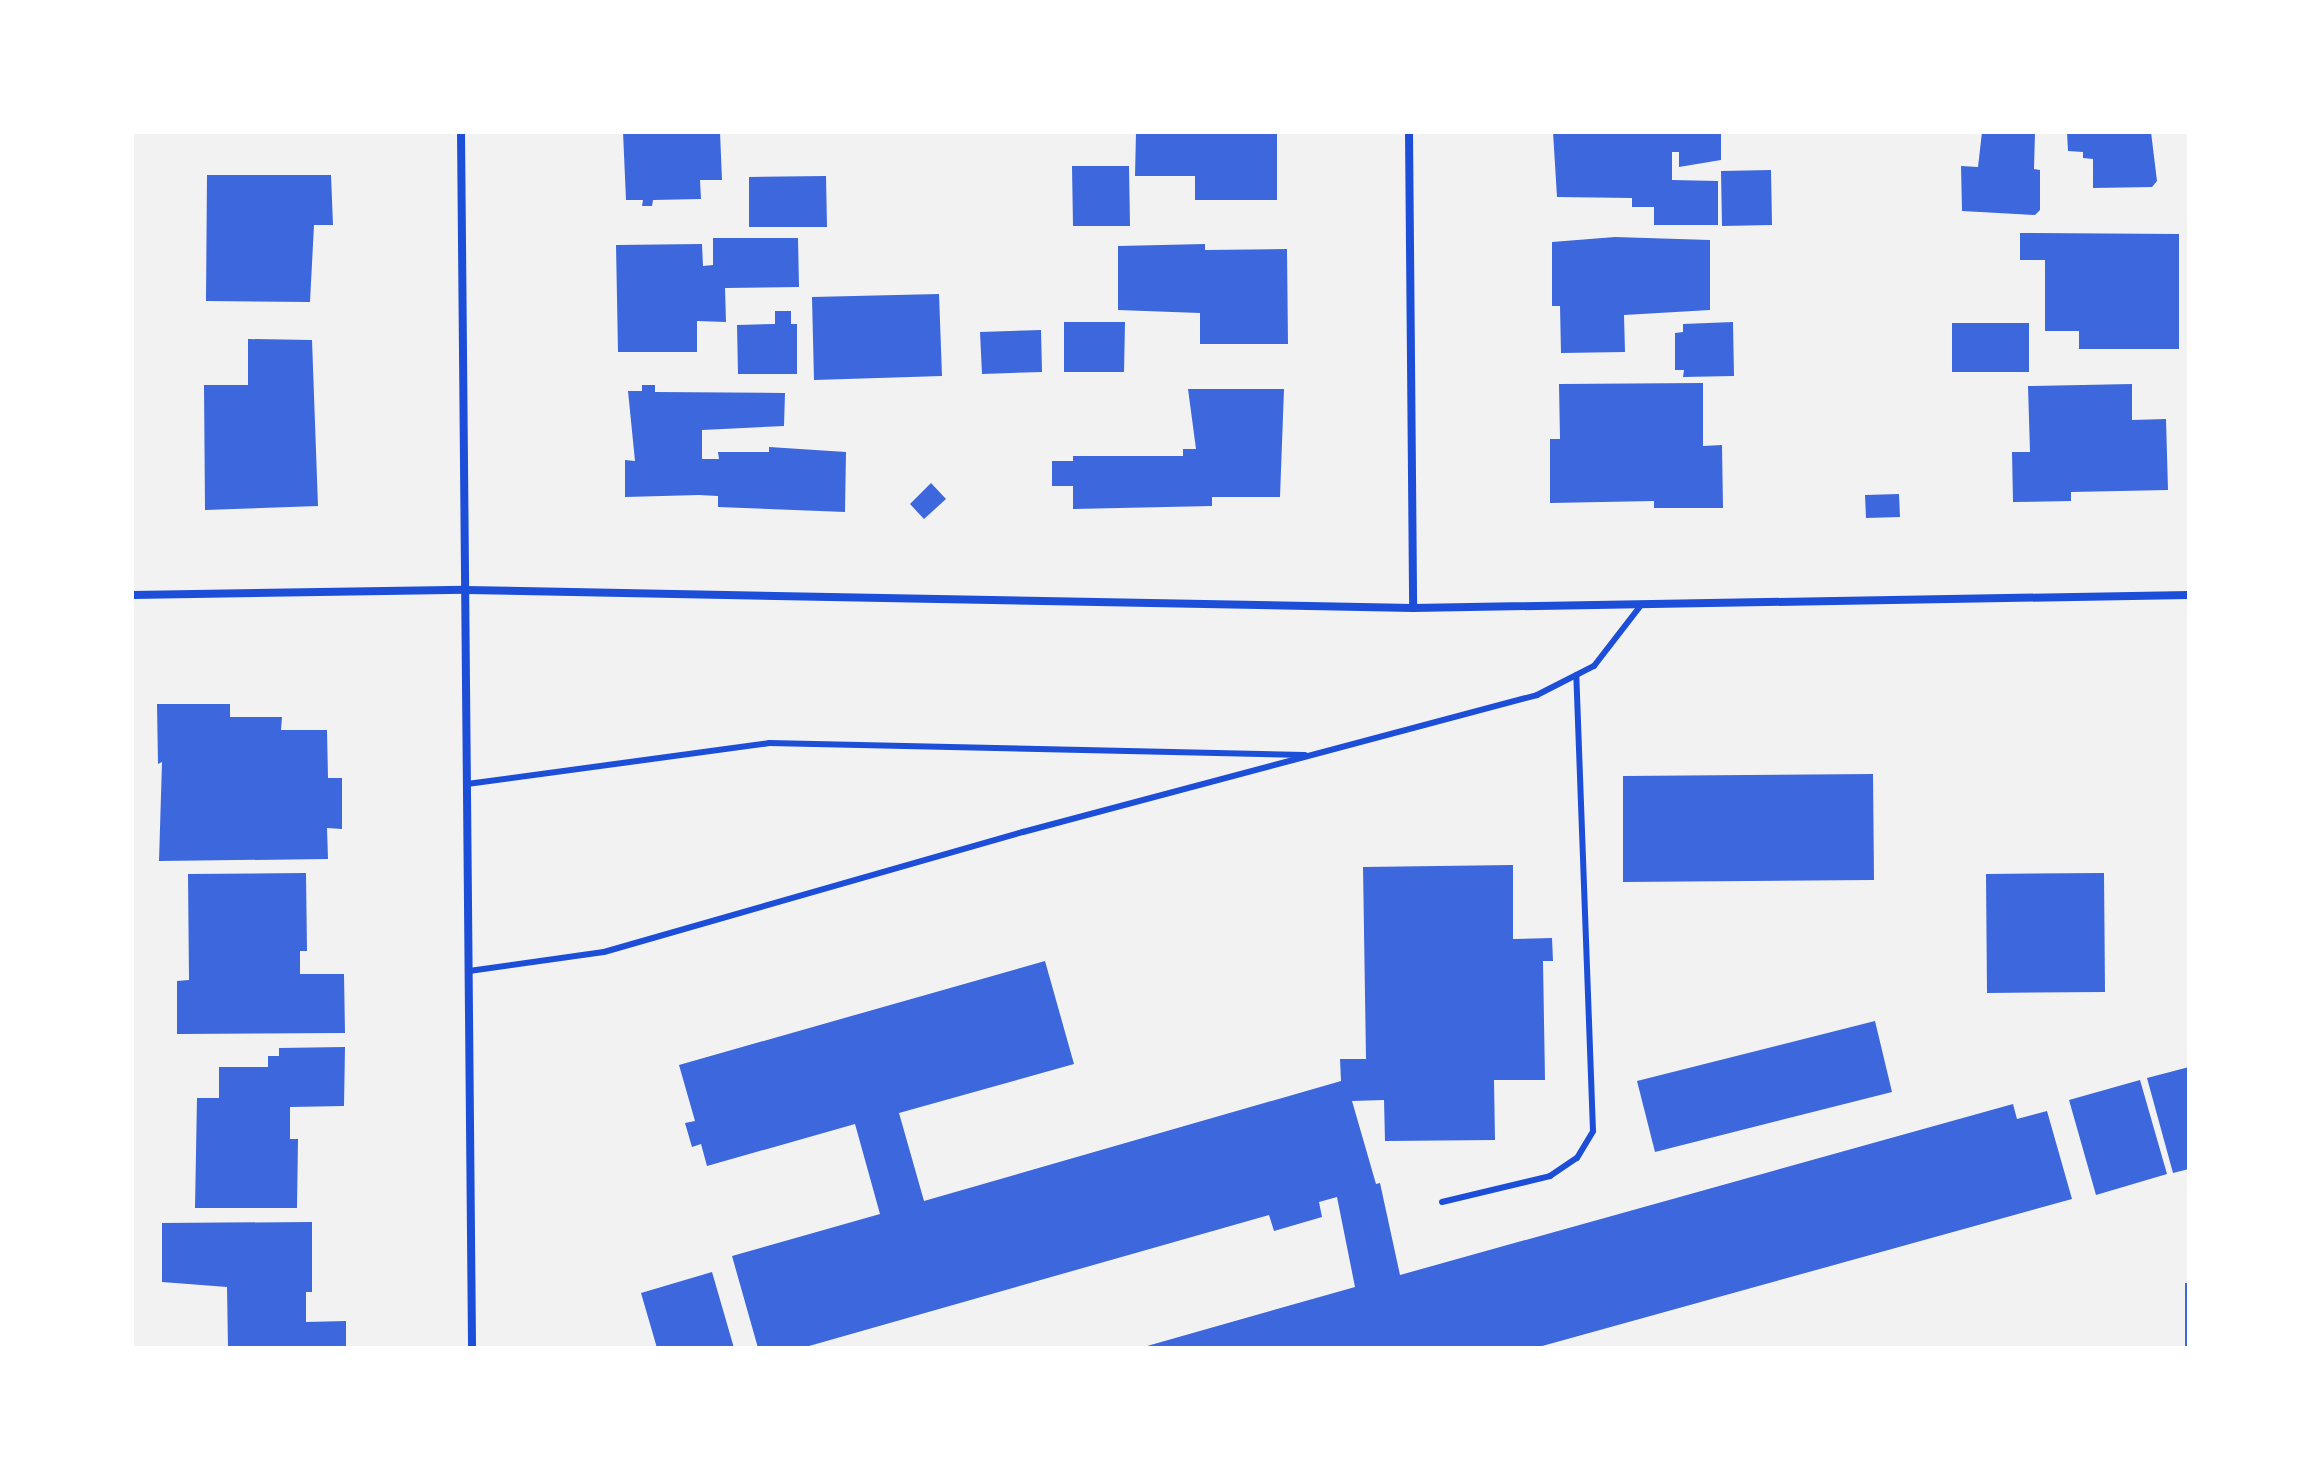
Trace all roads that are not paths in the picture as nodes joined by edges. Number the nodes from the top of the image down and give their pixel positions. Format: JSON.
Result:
{"nodes":[{"id":1,"x":461,"y":132,"type":"edge"},
{"id":2,"x":1409,"y":132,"type":"edge"},
{"id":3,"x":466,"y":590,"type":"junction"},
{"id":4,"x":132,"y":595,"type":"edge"},
{"id":5,"x":2189,"y":595,"type":"edge"},
{"id":6,"x":1642,"y":604,"type":"junction"},
{"id":7,"x":1413,"y":608,"type":"junction"},
{"id":8,"x":1576,"y":675,"type":"junction"},
{"id":9,"x":1312,"y":755,"type":"junction"},
{"id":10,"x":467,"y":784,"type":"junction"},
{"id":11,"x":469,"y":971,"type":"junction"},
{"id":12,"x":1442,"y":1202,"type":"dead end"},
{"id":13,"x":472,"y":1348,"type":"edge"}],
"edges":[{"from":1,"to":3,"type":"street"},
{"from":2,"to":7,"type":"street"},
{"from":3,"to":4,"type":"street"},
{"from":3,"to":7,"type":"street"},
{"from":3,"to":10,"type":"street"},
{"from":5,"to":6,"type":"street"},
{"from":6,"to":7,"type":"street"},
{"from":6,"to":8,"type":"lane"},
{"from":8,"to":9,"type":"lane"},
{"from":8,"to":12,"type":"lane"},
{"from":9,"to":10,"type":"lane"},
{"from":9,"to":11,"type":"lane"},
{"from":10,"to":11,"type":"street"},
{"from":11,"to":13,"type":"street"}]}
